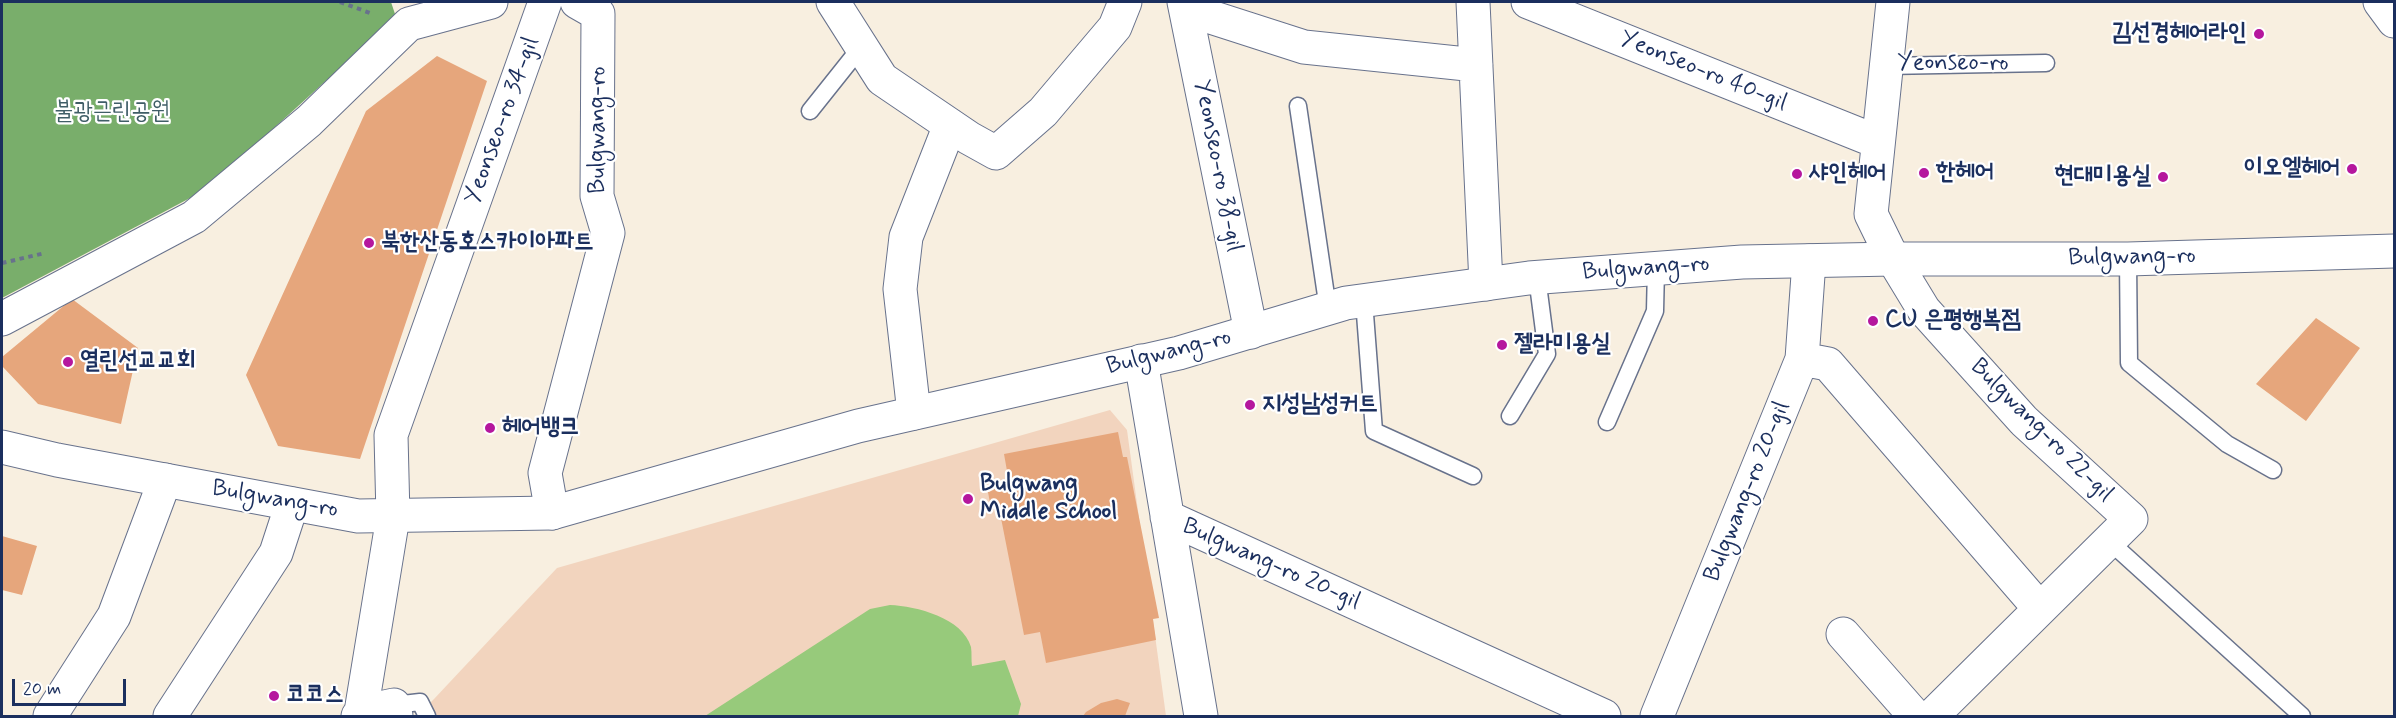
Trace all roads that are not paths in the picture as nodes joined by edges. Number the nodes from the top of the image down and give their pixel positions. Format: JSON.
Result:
{"nodes":[{"id":1,"x":491,"y":2,"type":"edge"},
{"id":2,"x":545,"y":2,"type":"edge"},
{"id":3,"x":577,"y":2,"type":"edge"},
{"id":4,"x":833,"y":2,"type":"edge"},
{"id":5,"x":1125,"y":2,"type":"edge"},
{"id":6,"x":1473,"y":2,"type":"edge"},
{"id":7,"x":1528,"y":2,"type":"edge"},
{"id":8,"x":1893,"y":2,"type":"edge"},
{"id":9,"x":2380,"y":2,"type":"edge"},
{"id":10,"x":1185,"y":5,"type":"edge"},
{"id":11,"x":2394,"y":21,"type":"edge"},
{"id":12,"x":861,"y":46,"type":"junction"},
{"id":13,"x":2046,"y":63,"type":"dead end"},
{"id":14,"x":1476,"y":65,"type":"junction"},
{"id":15,"x":1886,"y":66,"type":"junction"},
{"id":16,"x":1298,"y":106,"type":"dead end"},
{"id":17,"x":810,"y":111,"type":"dead end"},
{"id":18,"x":950,"y":125,"type":"junction"},
{"id":19,"x":1878,"y":142,"type":"junction"},
{"id":20,"x":2394,"y":251,"type":"edge"},
{"id":21,"x":1893,"y":259,"type":"junction"},
{"id":22,"x":2128,"y":259,"type":"junction"},
{"id":23,"x":1809,"y":261,"type":"junction"},
{"id":24,"x":1656,"y":268,"type":"junction"},
{"id":25,"x":1537,"y":277,"type":"junction"},
{"id":26,"x":1486,"y":284,"type":"junction"},
{"id":27,"x":1364,"y":301,"type":"junction"},
{"id":28,"x":1328,"y":309,"type":"junction"},
{"id":29,"x":2,"y":319,"type":"edge"},
{"id":30,"x":1251,"y":332,"type":"junction"},
{"id":31,"x":1802,"y":359,"type":"junction"},
{"id":32,"x":1141,"y":362,"type":"junction"},
{"id":33,"x":914,"y":413,"type":"junction"},
{"id":34,"x":1510,"y":416,"type":"dead end"},
{"id":35,"x":1607,"y":422,"type":"dead end"},
{"id":36,"x":2,"y":447,"type":"edge"},
{"id":37,"x":2273,"y":470,"type":"dead end"},
{"id":38,"x":1473,"y":476,"type":"dead end"},
{"id":39,"x":165,"y":480,"type":"junction"},
{"id":40,"x":292,"y":504,"type":"junction"},
{"id":41,"x":552,"y":513,"type":"junction"},
{"id":42,"x":393,"y":517,"type":"junction"},
{"id":43,"x":1167,"y":518,"type":"junction"},
{"id":44,"x":2109,"y":541,"type":"junction"},
{"id":45,"x":2040,"y":609,"type":"junction"},
{"id":46,"x":1843,"y":634,"type":"dead end"},
{"id":47,"x":395,"y":711,"type":"edge"},
{"id":48,"x":359,"y":714,"type":"edge"},
{"id":49,"x":50,"y":717,"type":"edge"},
{"id":50,"x":170,"y":717,"type":"edge"},
{"id":51,"x":427,"y":717,"type":"edge"},
{"id":52,"x":1201,"y":717,"type":"edge"},
{"id":53,"x":1604,"y":717,"type":"edge"},
{"id":54,"x":1657,"y":717,"type":"edge"},
{"id":55,"x":1915,"y":717,"type":"edge"},
{"id":56,"x":1932,"y":717,"type":"edge"},
{"id":57,"x":2302,"y":717,"type":"edge"}],
"edges":[{"from":1,"to":29,"type":"street"},
{"from":2,"to":42,"type":"street","name":"Yeonseo-ro 34-gil"},
{"from":3,"to":41,"type":"street","name":"Bulgwang-ro"},
{"from":4,"to":12,"type":"street"},
{"from":5,"to":18,"type":"street"},
{"from":6,"to":14,"type":"street"},
{"from":7,"to":19,"type":"street","name":"Yeonseo-ro 40-gil"},
{"from":8,"to":15,"type":"street","name":"Yeonseo-ro"},
{"from":9,"to":11,"type":"street"},
{"from":10,"to":14,"type":"street"},
{"from":10,"to":30,"type":"street","name":"Yeonseo-ro 38-gil"},
{"from":12,"to":17,"type":"lane"},
{"from":12,"to":18,"type":"street"},
{"from":13,"to":15,"type":"lane","name":"Yeonseo-ro"},
{"from":14,"to":26,"type":"street"},
{"from":15,"to":19,"type":"street"},
{"from":16,"to":28,"type":"lane"},
{"from":18,"to":33,"type":"street"},
{"from":19,"to":21,"type":"street"},
{"from":20,"to":22,"type":"street","name":"Bulgwang-ro"},
{"from":21,"to":22,"type":"street","name":"Bulgwang-ro"},
{"from":21,"to":23,"type":"street","name":"Bulgwang-ro"},
{"from":21,"to":44,"type":"street","name":"Bulgwang-ro 22-gil"},
{"from":22,"to":37,"type":"lane"},
{"from":23,"to":24,"type":"street","name":"Bulgwang-ro"},
{"from":23,"to":31,"type":"street","name":"Bulgwang-ro 20-gil"},
{"from":24,"to":25,"type":"street","name":"Bulgwang-ro"},
{"from":24,"to":35,"type":"lane"},
{"from":25,"to":26,"type":"street","name":"Bulgwang-ro"},
{"from":25,"to":34,"type":"lane"},
{"from":26,"to":27,"type":"street","name":"Bulgwang-ro"},
{"from":27,"to":28,"type":"street","name":"Bulgwang-ro"},
{"from":27,"to":38,"type":"lane"},
{"from":28,"to":30,"type":"street","name":"Bulgwang-ro"},
{"from":30,"to":32,"type":"street","name":"Bulgwang-ro"},
{"from":31,"to":45,"type":"street"},
{"from":31,"to":54,"type":"street","name":"Bulgwang-ro 20-gil"},
{"from":32,"to":33,"type":"street","name":"Bulgwang-ro"},
{"from":32,"to":43,"type":"street"},
{"from":33,"to":41,"type":"street","name":"Bulgwang-ro"},
{"from":36,"to":39,"type":"street","name":"Bulgwang-ro"},
{"from":39,"to":40,"type":"street","name":"Bulgwang-ro"},
{"from":39,"to":49,"type":"street"},
{"from":40,"to":42,"type":"street","name":"Bulgwang-ro"},
{"from":40,"to":50,"type":"street"},
{"from":41,"to":42,"type":"street","name":"Bulgwang-ro"},
{"from":42,"to":48,"type":"street","name":"Yeonseo-ro 34-gil"},
{"from":43,"to":52,"type":"street"},
{"from":43,"to":53,"type":"street","name":"Bulgwang-ro 20-gil"},
{"from":44,"to":45,"type":"street","name":"Bulgwang-ro 22-gil"},
{"from":44,"to":57,"type":"lane","name":"Bulgwang-ro 22-gil"},
{"from":45,"to":56,"type":"street","name":"Bulgwang-ro 22-gil"},
{"from":46,"to":55,"type":"street"},
{"from":47,"to":48,"type":"street"},
{"from":47,"to":51,"type":"lane"}]}
